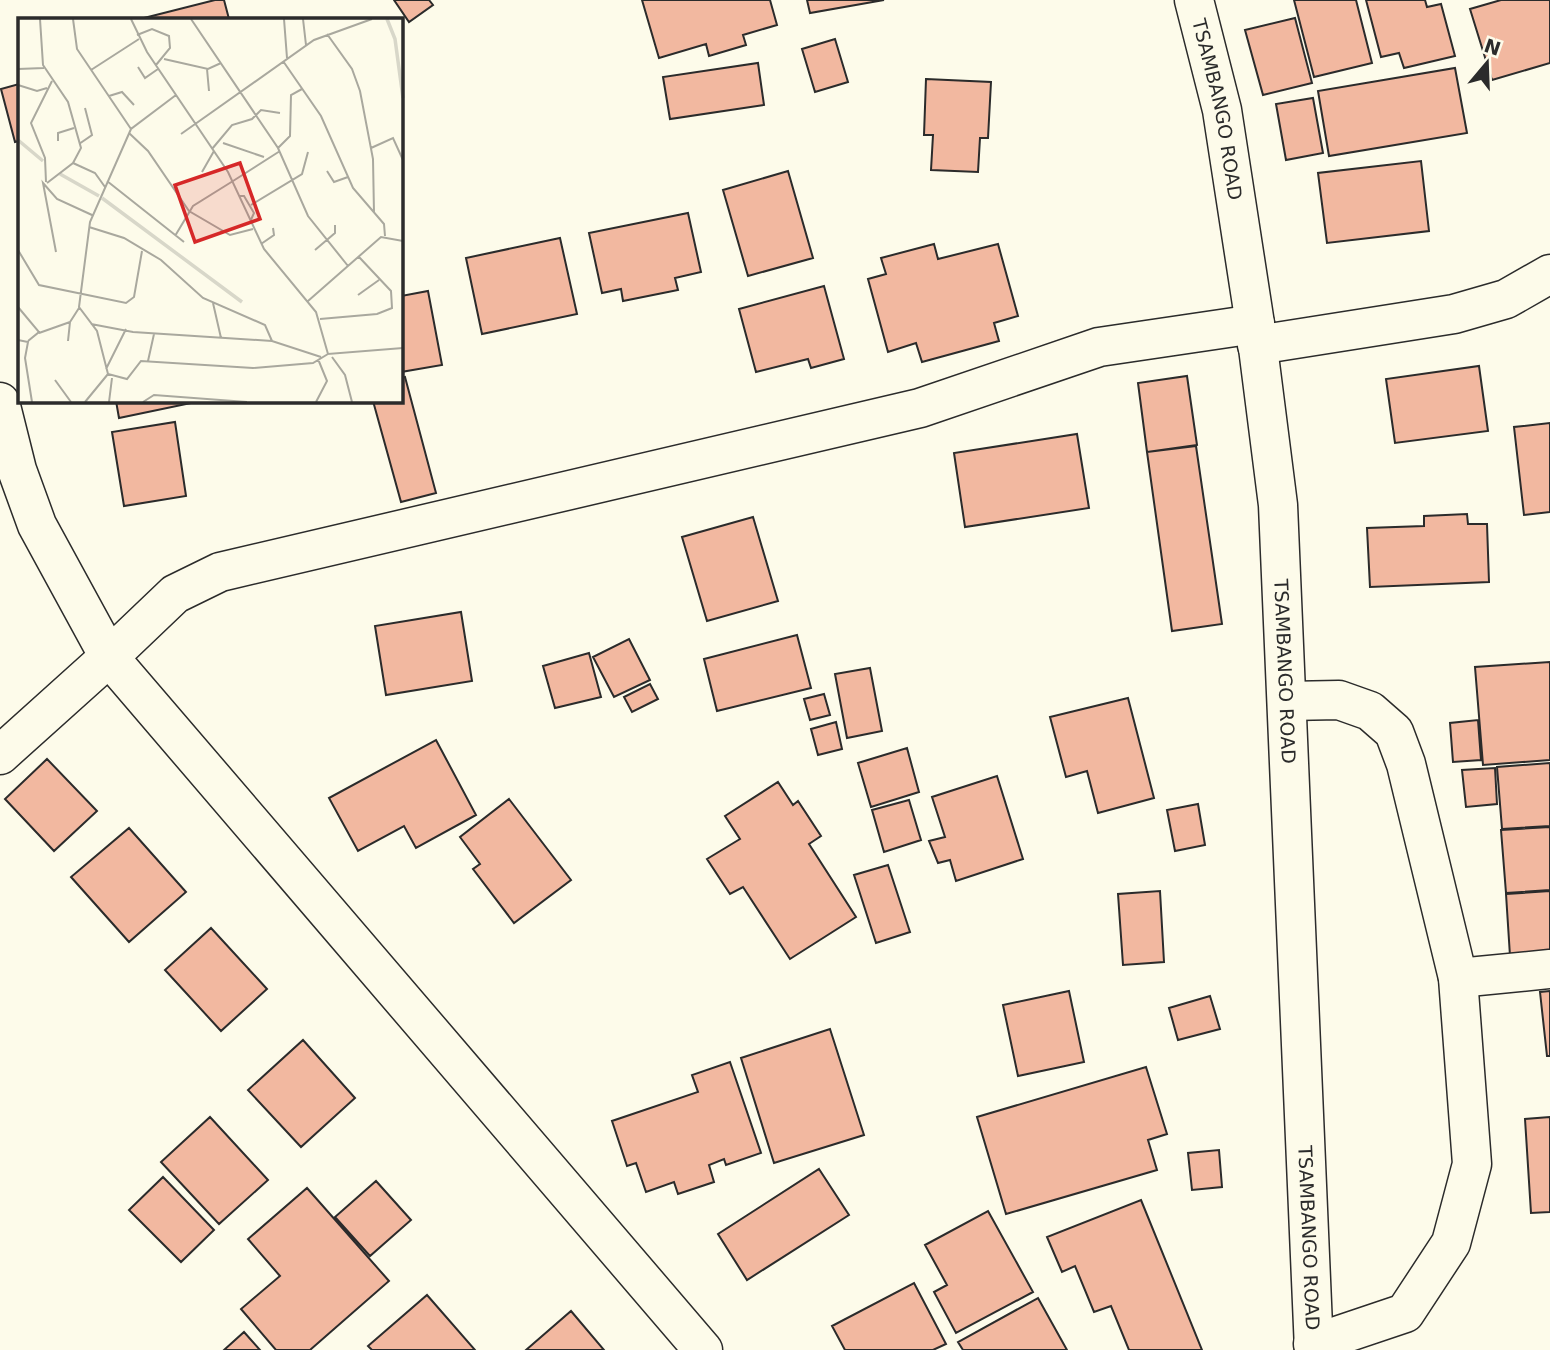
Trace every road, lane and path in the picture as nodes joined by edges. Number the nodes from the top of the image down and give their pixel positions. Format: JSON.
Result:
{"nodes":[{"id":1,"x":1194,"y":0,"type":"edge"},
{"id":2,"x":1550,"y":274,"type":"edge"},
{"id":3,"x":1256,"y":334,"type":"junction"},
{"id":4,"x":0,"y":402,"type":"edge"},
{"id":5,"x":109,"y":656,"type":"junction"},
{"id":6,"x":1287,"y":701,"type":"junction"},
{"id":7,"x":0,"y":755,"type":"edge"},
{"id":8,"x":1550,"y":969,"type":"edge"},
{"id":9,"x":1458,"y":978,"type":"junction"},
{"id":10,"x":1314,"y":1347,"type":"edge"},
{"id":11,"x":702,"y":1350,"type":"edge"}],
"edges":[{"from":1,"to":3,"type":"street","name":"TSAMBANGO ROAD"},
{"from":2,"to":3,"type":"street"},
{"from":3,"to":5,"type":"street"},
{"from":3,"to":6,"type":"street","name":"TSAMBANGO ROAD"},
{"from":4,"to":5,"type":"street"},
{"from":5,"to":7,"type":"street"},
{"from":5,"to":11,"type":"street"},
{"from":6,"to":9,"type":"street"},
{"from":6,"to":10,"type":"street","name":"TSAMBANGO ROAD"},
{"from":8,"to":9,"type":"street"},
{"from":9,"to":10,"type":"street"}]}
